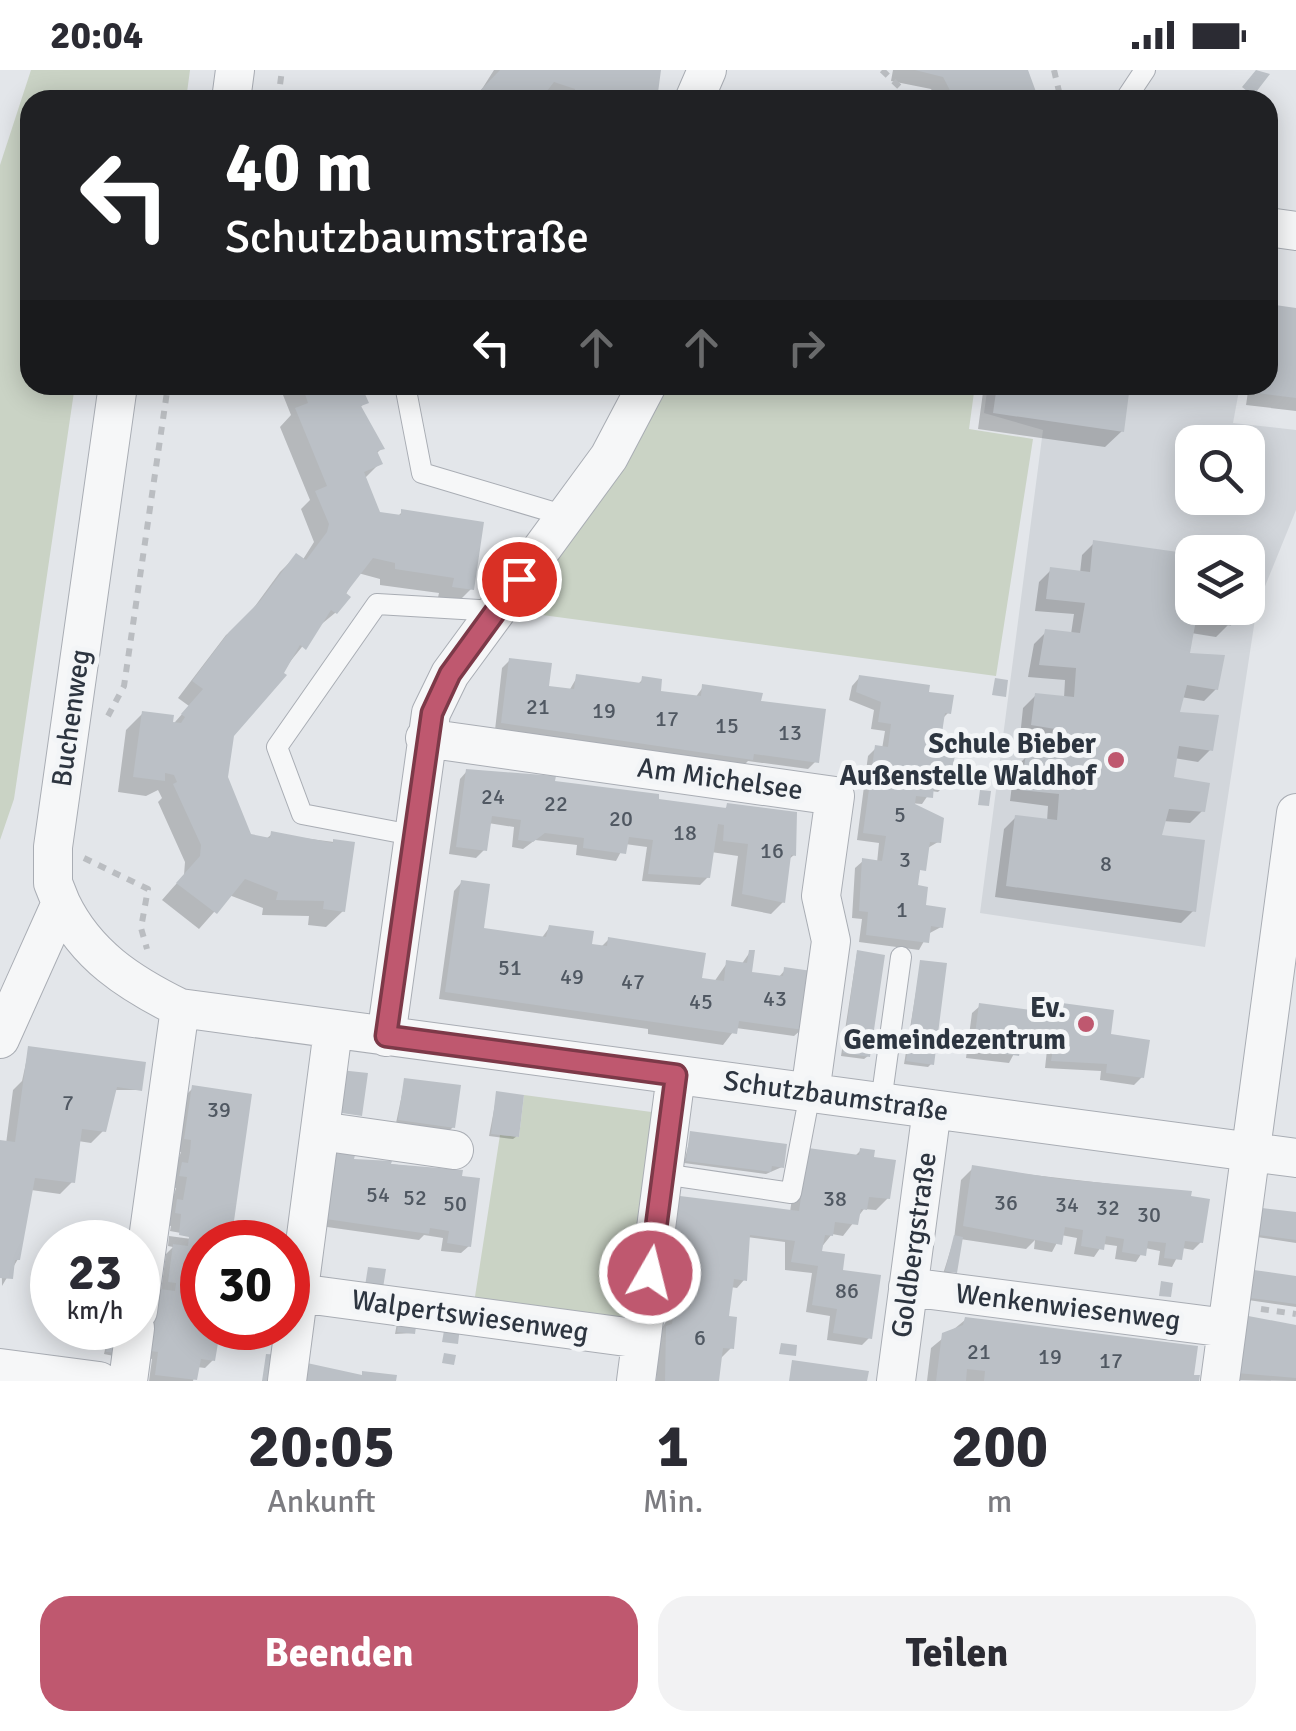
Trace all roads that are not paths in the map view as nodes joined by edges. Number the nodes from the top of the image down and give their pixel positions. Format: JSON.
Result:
{"nodes":[{"id":1,"x":117,"y":395,"type":"edge"},
{"id":2,"x":408,"y":395,"type":"edge"},
{"id":3,"x":642,"y":395,"type":"edge"},
{"id":4,"x":566,"y":516,"type":"junction"},
{"id":5,"x":496,"y":611,"type":"junction"},
{"id":6,"x":425,"y":738,"type":"junction"},
{"id":7,"x":1296,"y":812,"type":"edge"},
{"id":8,"x":412,"y":835,"type":"junction"},
{"id":9,"x":61,"y":903,"type":"junction"},
{"id":10,"x":902,"y":958,"type":"dead end"},
{"id":11,"x":180,"y":1008,"type":"junction"},
{"id":12,"x":333,"y":1030,"type":"junction"},
{"id":13,"x":386,"y":1036,"type":"junction"},
{"id":14,"x":0,"y":1039,"type":"edge"},
{"id":15,"x":676,"y":1075,"type":"junction"},
{"id":16,"x":810,"y":1092,"type":"junction"},
{"id":17,"x":881,"y":1102,"type":"junction"},
{"id":18,"x":932,"y":1109,"type":"junction"},
{"id":19,"x":320,"y":1131,"type":"junction"},
{"id":20,"x":454,"y":1150,"type":"dead end"},
{"id":21,"x":1249,"y":1151,"type":"junction"},
{"id":22,"x":1296,"y":1158,"type":"edge"},
{"id":23,"x":663,"y":1174,"type":"junction"},
{"id":24,"x":151,"y":1220,"type":"edge"},
{"id":25,"x":308,"y":1220,"type":"edge"},
{"id":26,"x":908,"y":1286,"type":"junction"},
{"id":27,"x":310,"y":1294,"type":"edge"},
{"id":28,"x":1227,"y":1328,"type":"junction"},
{"id":29,"x":641,"y":1339,"type":"junction"},
{"id":30,"x":132,"y":1350,"type":"edge"},
{"id":31,"x":290,"y":1350,"type":"edge"},
{"id":32,"x":0,"y":1368,"type":"edge"},
{"id":33,"x":100,"y":1381,"type":"edge"},
{"id":34,"x":128,"y":1381,"type":"edge"},
{"id":35,"x":286,"y":1381,"type":"edge"},
{"id":36,"x":636,"y":1381,"type":"edge"},
{"id":37,"x":896,"y":1381,"type":"edge"},
{"id":38,"x":1220,"y":1381,"type":"edge"}],
"edges":[{"from":1,"to":9,"type":"street","name":"Buchenweg"},
{"from":2,"to":4,"type":"lane"},
{"from":3,"to":4,"type":"street"},
{"from":4,"to":5,"type":"street"},
{"from":5,"to":6,"type":"street"},
{"from":5,"to":8,"type":"lane"},
{"from":6,"to":8,"type":"street"},
{"from":6,"to":16,"type":"street","name":"Am Michelsee"},
{"from":7,"to":21,"type":"street"},
{"from":8,"to":13,"type":"street"},
{"from":9,"to":11,"type":"street","name":"Schutzbaumstraße"},
{"from":9,"to":14,"type":"street"},
{"from":10,"to":17,"type":"lane"},
{"from":11,"to":12,"type":"street","name":"Schutzbaumstraße"},
{"from":11,"to":24,"type":"street"},
{"from":12,"to":13,"type":"street","name":"Schutzbaumstraße"},
{"from":12,"to":19,"type":"street"},
{"from":13,"to":15,"type":"street","name":"Schutzbaumstraße"},
{"from":15,"to":16,"type":"street","name":"Schutzbaumstraße"},
{"from":15,"to":23,"type":"street"},
{"from":16,"to":17,"type":"street","name":"Schutzbaumstraße"},
{"from":16,"to":23,"type":"lane"},
{"from":17,"to":18,"type":"street","name":"Schutzbaumstraße"},
{"from":18,"to":21,"type":"street","name":"Schutzbaumstraße"},
{"from":18,"to":26,"type":"street","name":"Goldbergstraße"},
{"from":19,"to":20,"type":"street"},
{"from":19,"to":25,"type":"street"},
{"from":21,"to":22,"type":"street","name":"Schutzbaumstraße"},
{"from":21,"to":28,"type":"street"},
{"from":23,"to":29,"type":"street"},
{"from":26,"to":28,"type":"street","name":"Wenkenwiesenweg"},
{"from":26,"to":37,"type":"street","name":"Goldbergstraße"},
{"from":27,"to":29,"type":"street","name":"Walpertswiesenweg"},
{"from":28,"to":38,"type":"street"},
{"from":29,"to":36,"type":"street"},
{"from":30,"to":34,"type":"street"},
{"from":31,"to":35,"type":"street"},
{"from":32,"to":33,"type":"street"}]}
